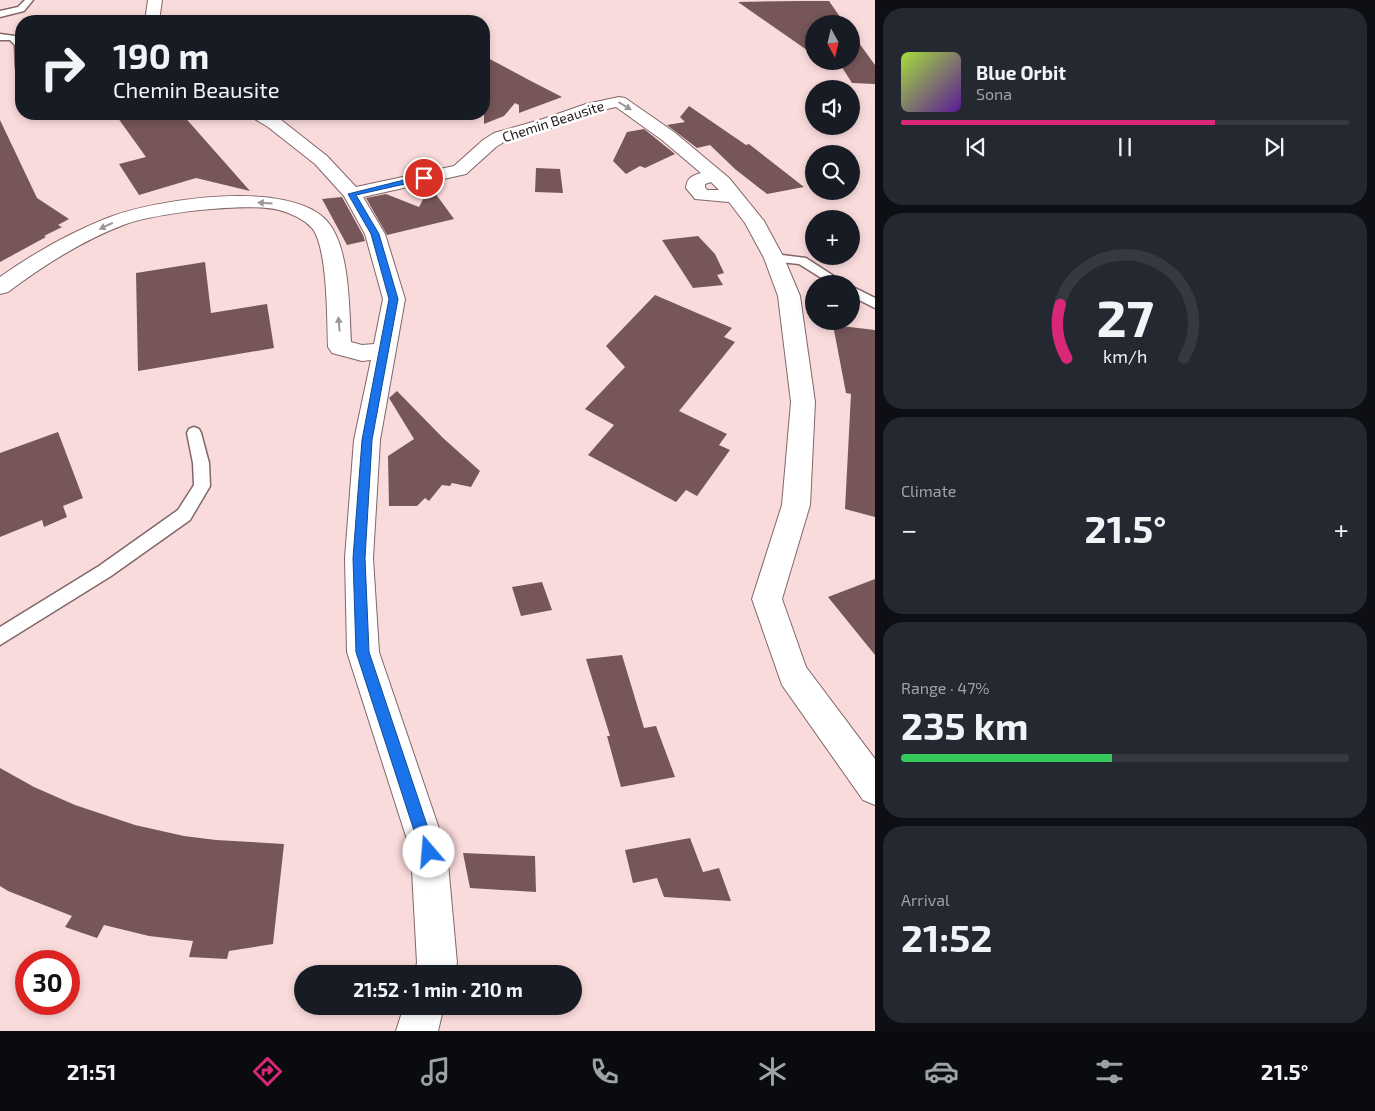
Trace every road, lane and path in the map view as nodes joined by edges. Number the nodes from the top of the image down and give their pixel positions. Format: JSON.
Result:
{"nodes":[{"id":1,"x":17,"y":0,"type":"edge"},
{"id":2,"x":29,"y":0,"type":"edge"},
{"id":3,"x":155,"y":0,"type":"edge"},
{"id":4,"x":0,"y":7,"type":"edge"},
{"id":5,"x":0,"y":14,"type":"edge"},
{"id":6,"x":153,"y":15,"type":"edge"},
{"id":7,"x":0,"y":37,"type":"edge"},
{"id":8,"x":15,"y":41,"type":"edge"},
{"id":9,"x":269,"y":120,"type":"edge"},
{"id":10,"x":352,"y":194,"type":"junction"},
{"id":11,"x":774,"y":258,"type":"junction"},
{"id":12,"x":825,"y":275,"type":"edge"},
{"id":13,"x":0,"y":287,"type":"edge"},
{"id":14,"x":860,"y":295,"type":"edge"},
{"id":15,"x":875,"y":304,"type":"edge"},
{"id":16,"x":382,"y":352,"type":"junction"},
{"id":17,"x":194,"y":433,"type":"dead end"},
{"id":18,"x":0,"y":637,"type":"edge"},
{"id":19,"x":875,"y":788,"type":"edge"},
{"id":20,"x":436,"y":965,"type":"edge"},
{"id":21,"x":421,"y":1015,"type":"edge"},
{"id":22,"x":417,"y":1031,"type":"edge"}],
"edges":[{"from":1,"to":4,"type":"lane"},
{"from":2,"to":5,"type":"lane"},
{"from":3,"to":6,"type":"street"},
{"from":7,"to":8,"type":"lane"},
{"from":9,"to":10,"type":"street"},
{"from":10,"to":11,"type":"street","name":"Chemin Beausite","one_way":true},
{"from":10,"to":16,"type":"street"},
{"from":11,"to":12,"type":"lane"},
{"from":11,"to":19,"type":"street","name":"Chemin Beausite"},
{"from":16,"to":13,"type":"street","one_way":true},
{"from":14,"to":15,"type":"lane"},
{"from":16,"to":20,"type":"street"},
{"from":17,"to":18,"type":"lane"},
{"from":21,"to":22,"type":"street"}]}
